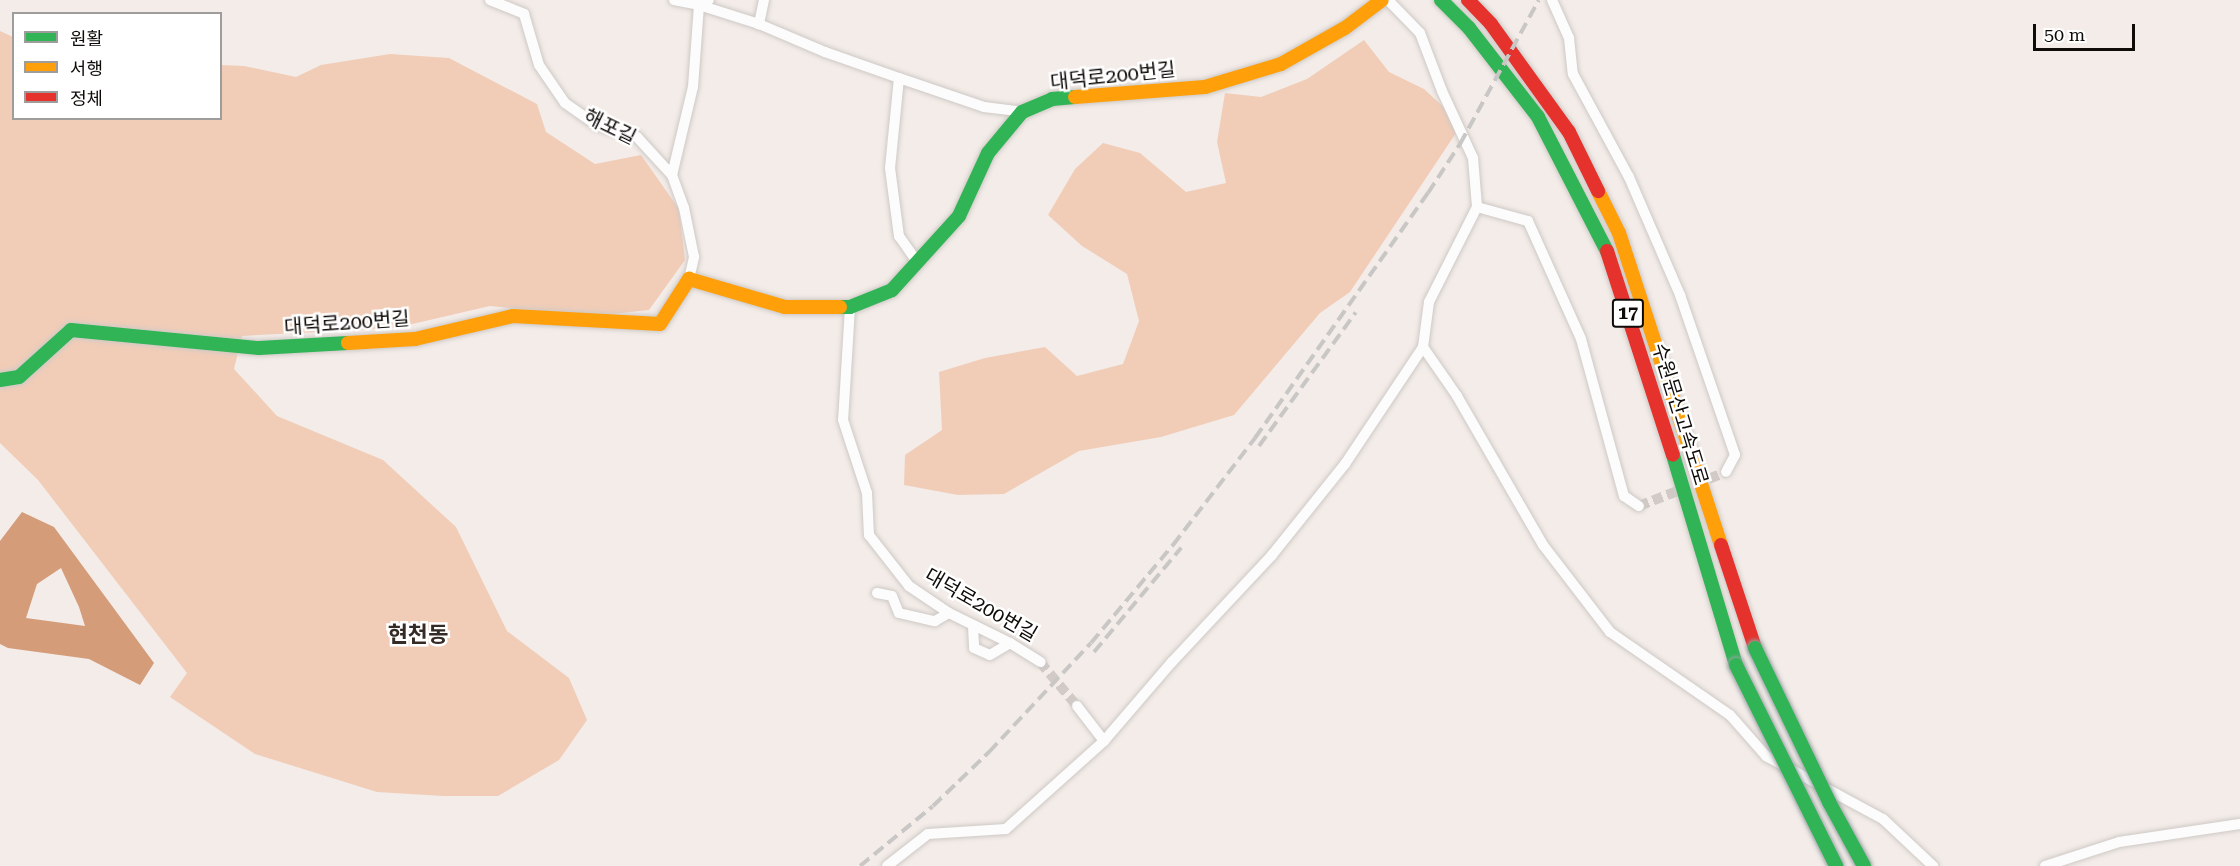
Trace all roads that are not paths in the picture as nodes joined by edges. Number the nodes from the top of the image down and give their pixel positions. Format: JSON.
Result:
{"nodes":[{"id":1,"x":490,"y":0,"type":"edge"},
{"id":2,"x":674,"y":0,"type":"edge"},
{"id":3,"x":764,"y":0,"type":"edge"},
{"id":4,"x":1382,"y":0,"type":"edge"},
{"id":5,"x":1388,"y":0,"type":"edge"},
{"id":6,"x":1441,"y":0,"type":"edge"},
{"id":7,"x":1468,"y":0,"type":"edge"},
{"id":8,"x":1552,"y":0,"type":"edge"},
{"id":9,"x":704,"y":3,"type":"edge"},
{"id":10,"x":759,"y":24,"type":"junction"},
{"id":11,"x":899,"y":78,"type":"junction"},
{"id":12,"x":1022,"y":112,"type":"junction"},
{"id":13,"x":672,"y":175,"type":"junction"},
{"id":14,"x":1477,"y":207,"type":"junction"},
{"id":15,"x":917,"y":262,"type":"junction"},
{"id":16,"x":689,"y":279,"type":"junction"},
{"id":17,"x":850,"y":307,"type":"junction"},
{"id":18,"x":1423,"y":347,"type":"junction"},
{"id":19,"x":0,"y":380,"type":"edge"},
{"id":20,"x":1726,"y":472,"type":"dead end"},
{"id":21,"x":1639,"y":506,"type":"dead end"},
{"id":22,"x":878,"y":593,"type":"dead end"},
{"id":23,"x":949,"y":613,"type":"junction"},
{"id":24,"x":973,"y":626,"type":"junction"},
{"id":25,"x":1010,"y":642,"type":"junction"},
{"id":26,"x":1040,"y":662,"type":"tunnel mouth"},
{"id":27,"x":1077,"y":706,"type":"tunnel mouth"},
{"id":28,"x":1104,"y":741,"type":"junction"},
{"id":29,"x":2240,"y":824,"type":"edge"},
{"id":30,"x":887,"y":866,"type":"edge"},
{"id":31,"x":1836,"y":866,"type":"edge"},
{"id":32,"x":1864,"y":866,"type":"edge"},
{"id":33,"x":1933,"y":866,"type":"edge"},
{"id":34,"x":2045,"y":866,"type":"edge"}],
"edges":[{"from":1,"to":13,"type":"street","name":"해포길"},
{"from":2,"to":9,"type":"street"},
{"from":3,"to":10,"type":"street"},
{"from":4,"to":12,"type":"main road","name":"대덕로200번길"},
{"from":5,"to":14,"type":"street"},
{"from":6,"to":31,"type":"main road","name":"수원문산고속도로","number":"17","bridge":true},
{"from":7,"to":32,"type":"main road","name":"수원문산고속도로","number":"17","bridge":true},
{"from":8,"to":20,"type":"street"},
{"from":9,"to":10,"type":"street"},
{"from":9,"to":13,"type":"street"},
{"from":10,"to":11,"type":"street"},
{"from":11,"to":12,"type":"street"},
{"from":11,"to":15,"type":"street"},
{"from":12,"to":15,"type":"main road","name":"대덕로200번길"},
{"from":13,"to":16,"type":"street","name":"대덕로200번길"},
{"from":14,"to":18,"type":"street"},
{"from":14,"to":21,"type":"street"},
{"from":15,"to":17,"type":"main road","name":"대덕로200번길"},
{"from":16,"to":17,"type":"main road","name":"대덕로200번길"},
{"from":16,"to":19,"type":"main road","name":"대덕로200번길"},
{"from":17,"to":23,"type":"street","name":"대덕로200번길"},
{"from":18,"to":28,"type":"street"},
{"from":18,"to":33,"type":"street"},
{"from":22,"to":23,"type":"street"},
{"from":23,"to":24,"type":"street","name":"대덕로200번길"},
{"from":24,"to":25,"type":"street","name":"대덕로200번길"},
{"from":24,"to":25,"type":"street"},
{"from":25,"to":26,"type":"street","name":"대덕로200번길"},
{"from":27,"to":28,"type":"street"},
{"from":28,"to":30,"type":"street"},
{"from":29,"to":34,"type":"street"}]}
